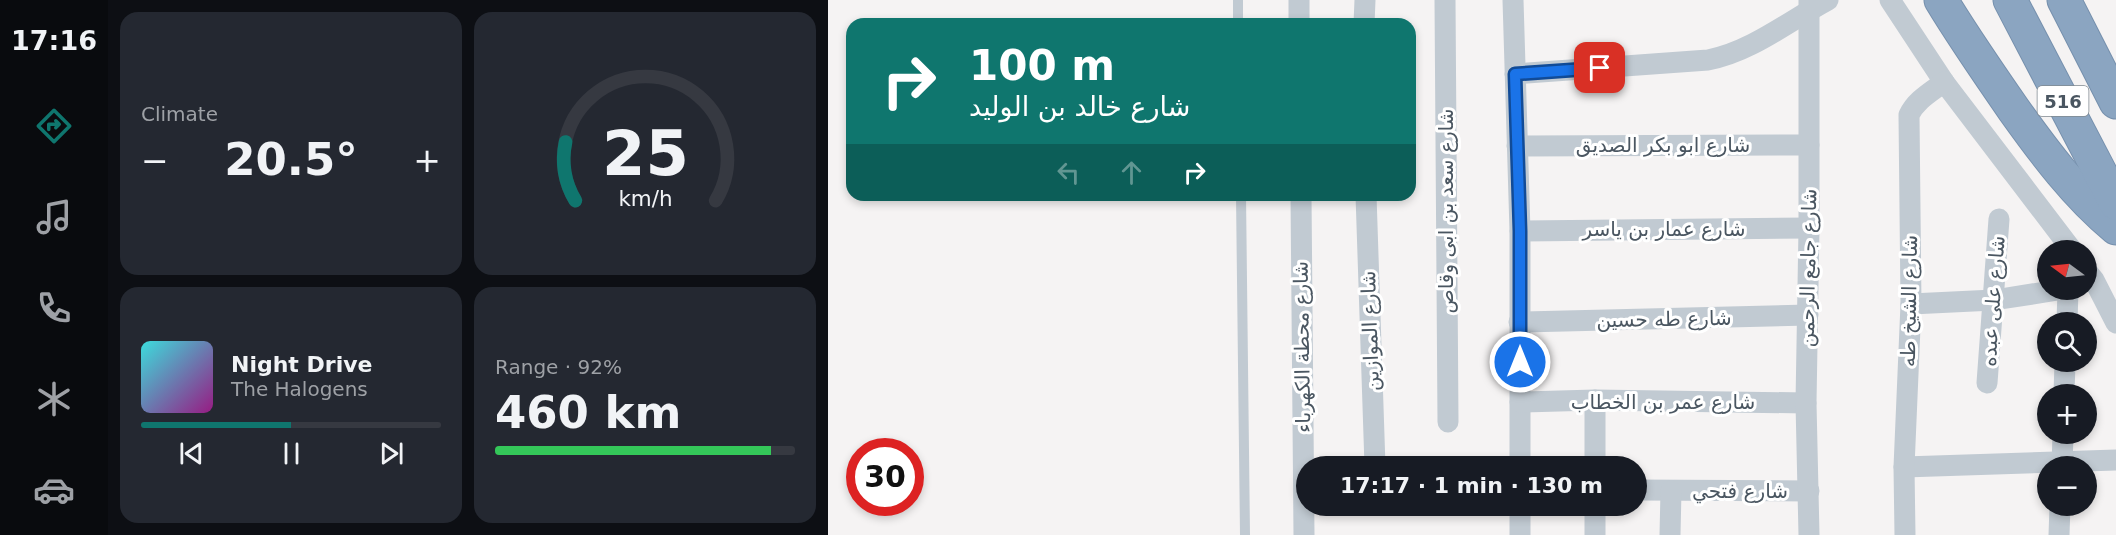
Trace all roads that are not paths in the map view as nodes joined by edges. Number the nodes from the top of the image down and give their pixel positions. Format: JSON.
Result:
{"nodes":[{"id":1,"x":1238,"y":0,"type":"edge"},
{"id":2,"x":1299,"y":0,"type":"edge"},
{"id":3,"x":1365,"y":0,"type":"edge"},
{"id":4,"x":1445,"y":0,"type":"edge"},
{"id":5,"x":1513,"y":0,"type":"edge"},
{"id":6,"x":1828,"y":0,"type":"edge"},
{"id":7,"x":1890,"y":0,"type":"edge"},
{"id":8,"x":1941,"y":0,"type":"edge"},
{"id":9,"x":2010,"y":0,"type":"edge"},
{"id":10,"x":2064,"y":0,"type":"edge"},
{"id":11,"x":1809,"y":5,"type":"edge"},
{"id":12,"x":1238,"y":18,"type":"edge"},
{"id":13,"x":1299,"y":18,"type":"edge"},
{"id":14,"x":1364,"y":18,"type":"edge"},
{"id":15,"x":1515,"y":74,"type":"junction"},
{"id":16,"x":1944,"y":82,"type":"junction"},
{"id":17,"x":2116,"y":102,"type":"edge"},
{"id":18,"x":1809,"y":145,"type":"junction"},
{"id":19,"x":1517,"y":146,"type":"junction"},
{"id":20,"x":1240,"y":201,"type":"edge"},
{"id":21,"x":1301,"y":201,"type":"edge"},
{"id":22,"x":1365,"y":201,"type":"edge"},
{"id":23,"x":2116,"y":203,"type":"edge"},
{"id":24,"x":1999,"y":219,"type":"dead end"},
{"id":25,"x":1809,"y":228,"type":"junction"},
{"id":26,"x":2116,"y":228,"type":"edge"},
{"id":27,"x":1520,"y":231,"type":"junction"},
{"id":28,"x":2064,"y":240,"type":"edge"},
{"id":29,"x":2097,"y":292,"type":"edge"},
{"id":30,"x":2037,"y":293,"type":"edge"},
{"id":31,"x":1994,"y":300,"type":"junction"},
{"id":32,"x":1911,"y":304,"type":"junction"},
{"id":33,"x":1808,"y":315,"type":"junction"},
{"id":34,"x":1519,"y":322,"type":"junction"},
{"id":35,"x":2116,"y":324,"type":"edge"},
{"id":36,"x":1987,"y":383,"type":"dead end"},
{"id":37,"x":1595,"y":400,"type":"junction"},
{"id":38,"x":1520,"y":402,"type":"junction"},
{"id":39,"x":1806,"y":403,"type":"junction"},
{"id":40,"x":1448,"y":422,"type":"dead end"},
{"id":41,"x":1375,"y":456,"type":"edge"},
{"id":42,"x":1520,"y":456,"type":"edge"},
{"id":43,"x":1595,"y":456,"type":"edge"},
{"id":44,"x":2116,"y":460,"type":"edge"},
{"id":45,"x":2097,"y":461,"type":"edge"},
{"id":46,"x":2037,"y":464,"type":"edge"},
{"id":47,"x":1904,"y":467,"type":"junction"},
{"id":48,"x":1647,"y":490,"type":"edge"},
{"id":49,"x":1671,"y":491,"type":"junction"},
{"id":50,"x":1809,"y":491,"type":"junction"},
{"id":51,"x":1520,"y":516,"type":"edge"},
{"id":52,"x":1595,"y":516,"type":"edge"},
{"id":53,"x":2060,"y":516,"type":"edge"},
{"id":54,"x":1245,"y":535,"type":"edge"},
{"id":55,"x":1304,"y":535,"type":"edge"},
{"id":56,"x":1520,"y":535,"type":"edge"},
{"id":57,"x":1595,"y":535,"type":"edge"},
{"id":58,"x":1670,"y":535,"type":"edge"},
{"id":59,"x":1809,"y":535,"type":"edge"},
{"id":60,"x":1905,"y":535,"type":"edge"},
{"id":61,"x":2059,"y":535,"type":"edge"}],
"edges":[{"from":1,"to":12,"type":"lane"},
{"from":2,"to":13,"type":"street"},
{"from":3,"to":14,"type":"street"},
{"from":4,"to":40,"type":"street","name":"شارع سعد بن ابى وقاص"},
{"from":5,"to":15,"type":"street"},
{"from":6,"to":11,"type":"street"},
{"from":7,"to":16,"type":"street"},
{"from":8,"to":26,"type":"highway"},
{"from":9,"to":23,"type":"highway","number":"516"},
{"from":10,"to":17,"type":"highway","number":"516"},
{"from":11,"to":15,"type":"street"},
{"from":11,"to":18,"type":"street","name":"شارع جامع الرحمن"},
{"from":15,"to":19,"type":"street"},
{"from":16,"to":28,"type":"street"},
{"from":16,"to":32,"type":"street","name":"شارع الشيخ طه"},
{"from":18,"to":19,"type":"street","name":"شارع ابو بكر الصديق"},
{"from":18,"to":25,"type":"street","name":"شارع جامع الرحمن"},
{"from":19,"to":27,"type":"street"},
{"from":20,"to":54,"type":"lane"},
{"from":21,"to":55,"type":"street","name":"شارع محطة الكهرباء"},
{"from":22,"to":41,"type":"street","name":"شارع الموازين"},
{"from":24,"to":31,"type":"street","name":"شارع على عبده"},
{"from":25,"to":27,"type":"street","name":"شارع عمار بن ياسر"},
{"from":25,"to":33,"type":"street","name":"شارع جامع الرحمن"},
{"from":27,"to":34,"type":"street"},
{"from":29,"to":35,"type":"street"},
{"from":30,"to":31,"type":"street"},
{"from":31,"to":32,"type":"street"},
{"from":31,"to":36,"type":"street","name":"شارع على عبده"},
{"from":32,"to":47,"type":"street","name":"شارع الشيخ طه"},
{"from":33,"to":34,"type":"street","name":"شارع طه حسين"},
{"from":33,"to":39,"type":"street","name":"شارع جامع الرحمن"},
{"from":34,"to":38,"type":"street"},
{"from":37,"to":38,"type":"street","name":"شارع عمر بن الخطاب"},
{"from":37,"to":39,"type":"street","name":"شارع عمر بن الخطاب"},
{"from":37,"to":43,"type":"street"},
{"from":38,"to":42,"type":"street"},
{"from":39,"to":50,"type":"street","name":"شارع جامع الرحمن"},
{"from":44,"to":45,"type":"street"},
{"from":46,"to":47,"type":"street"},
{"from":47,"to":60,"type":"street","name":"شارع الشيخ طه"},
{"from":48,"to":49,"type":"street","name":"شارع فتحي"},
{"from":49,"to":50,"type":"street","name":"شارع فتحي"},
{"from":49,"to":58,"type":"street","name":"شارع فتحي"},
{"from":50,"to":59,"type":"street","name":"شارع جامع الرحمن"},
{"from":51,"to":56,"type":"street"},
{"from":52,"to":57,"type":"street"},
{"from":53,"to":61,"type":"street"}]}
